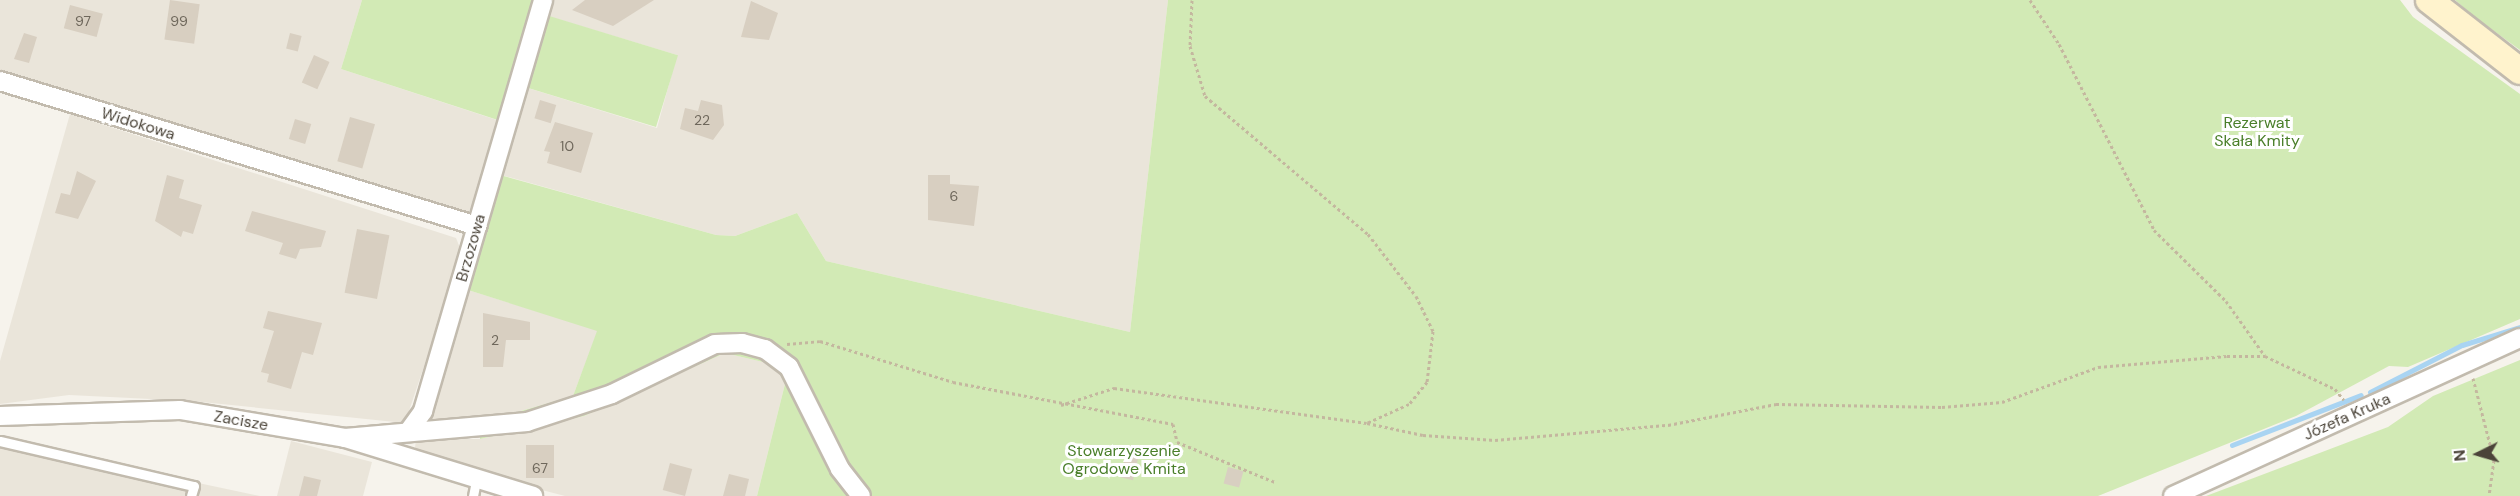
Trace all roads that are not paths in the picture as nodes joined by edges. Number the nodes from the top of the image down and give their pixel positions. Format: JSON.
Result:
{"nodes":[{"id":1,"x":543,"y":0,"type":"edge"},
{"id":2,"x":2429,"y":0,"type":"edge"},
{"id":3,"x":2520,"y":71,"type":"edge"},
{"id":4,"x":0,"y":81,"type":"edge"},
{"id":5,"x":477,"y":226,"type":"junction"},
{"id":6,"x":2520,"y":338,"type":"edge"},
{"id":7,"x":0,"y":416,"type":"edge"},
{"id":8,"x":408,"y":432,"type":"junction"},
{"id":9,"x":345,"y":438,"type":"junction"},
{"id":10,"x":0,"y":441,"type":"edge"},
{"id":11,"x":474,"y":489,"type":"edge"},
{"id":12,"x":191,"y":496,"type":"edge"},
{"id":13,"x":533,"y":496,"type":"edge"},
{"id":14,"x":861,"y":496,"type":"edge"},
{"id":15,"x":2173,"y":496,"type":"edge"}],
"edges":[{"from":1,"to":5,"type":"street","name":"Brzozowa"},
{"from":2,"to":3,"type":"main road"},
{"from":4,"to":5,"type":"street","name":"Widokowa"},
{"from":5,"to":8,"type":"street","name":"Brzozowa"},
{"from":6,"to":15,"type":"street","name":"Józefa Kruka"},
{"from":7,"to":9,"type":"street","name":"Zacisze"},
{"from":8,"to":9,"type":"street"},
{"from":8,"to":14,"type":"street"},
{"from":9,"to":11,"type":"street","name":"Zacisze"},
{"from":10,"to":12,"type":"lane"},
{"from":11,"to":13,"type":"street","name":"Zacisze"}]}
